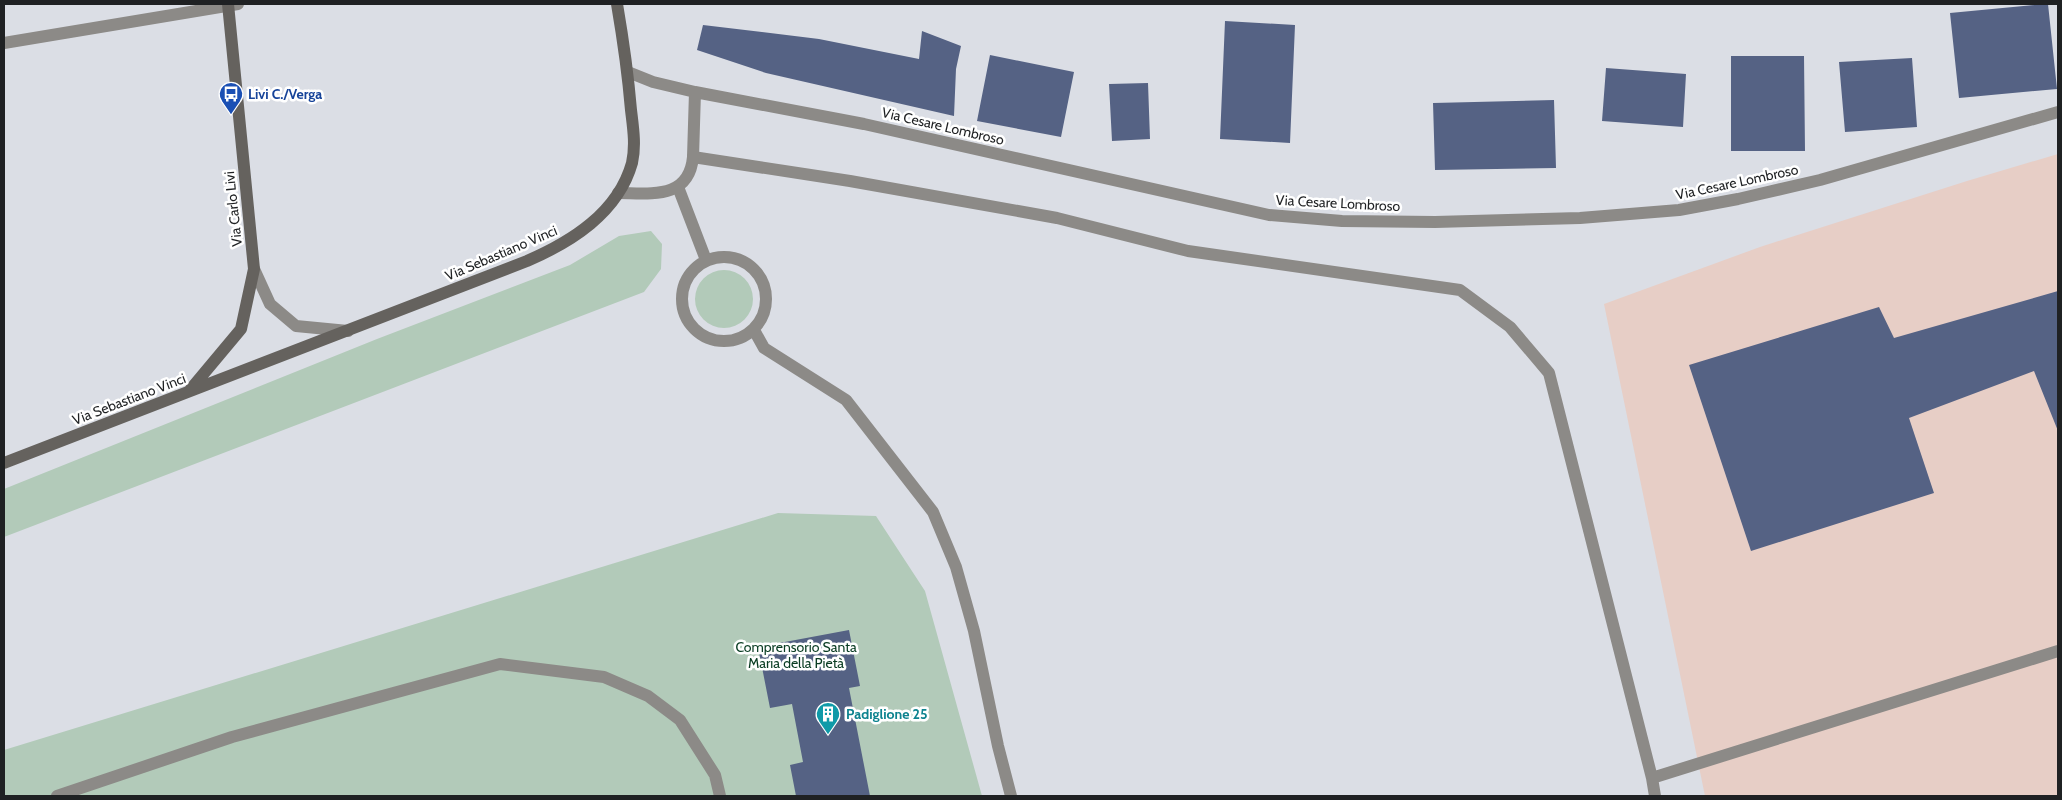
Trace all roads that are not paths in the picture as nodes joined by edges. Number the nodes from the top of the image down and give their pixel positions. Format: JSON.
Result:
{"nodes":[{"id":1,"x":231,"y":4,"type":"edge"},
{"id":2,"x":617,"y":4,"type":"edge"},
{"id":3,"x":4,"y":43,"type":"edge"},
{"id":4,"x":628,"y":72,"type":"junction"},
{"id":5,"x":695,"y":92,"type":"junction"},
{"id":6,"x":2058,"y":112,"type":"edge"},
{"id":7,"x":693,"y":157,"type":"junction"},
{"id":8,"x":678,"y":187,"type":"junction"},
{"id":9,"x":618,"y":193,"type":"junction"},
{"id":10,"x":706,"y":260,"type":"junction"},
{"id":11,"x":254,"y":269,"type":"junction"},
{"id":12,"x":754,"y":330,"type":"junction"},
{"id":13,"x":349,"y":331,"type":"junction"},
{"id":14,"x":189,"y":392,"type":"junction"},
{"id":15,"x":4,"y":463,"type":"edge"},
{"id":16,"x":2058,"y":651,"type":"edge"},
{"id":17,"x":1652,"y":778,"type":"junction"},
{"id":18,"x":57,"y":796,"type":"edge"},
{"id":19,"x":720,"y":796,"type":"edge"},
{"id":20,"x":1012,"y":796,"type":"edge"},
{"id":21,"x":1655,"y":796,"type":"edge"}],
"edges":[{"from":1,"to":3,"type":"street"},
{"from":1,"to":11,"type":"street","name":"Via Carlo Livi"},
{"from":2,"to":4,"type":"street"},
{"from":4,"to":5,"type":"street","name":"Via Cesare Lombroso"},
{"from":4,"to":9,"type":"street","name":"Via Sebastiano Vinci"},
{"from":5,"to":6,"type":"street","name":"Via Cesare Lombroso"},
{"from":5,"to":7,"type":"street"},
{"from":7,"to":8,"type":"street"},
{"from":7,"to":17,"type":"street"},
{"from":8,"to":9,"type":"street"},
{"from":8,"to":10,"type":"street"},
{"from":9,"to":13,"type":"street","name":"Via Sebastiano Vinci"},
{"from":10,"to":12,"type":"street"},
{"from":10,"to":12,"type":"street"},
{"from":11,"to":13,"type":"street","name":"Via Sebastiano Vinci"},
{"from":11,"to":14,"type":"street","name":"Via Carlo Livi"},
{"from":12,"to":20,"type":"street"},
{"from":13,"to":14,"type":"street","name":"Via Sebastiano Vinci"},
{"from":14,"to":15,"type":"street","name":"Via Sebastiano Vinci"},
{"from":16,"to":17,"type":"street"},
{"from":17,"to":21,"type":"street"},
{"from":18,"to":19,"type":"street"}]}
